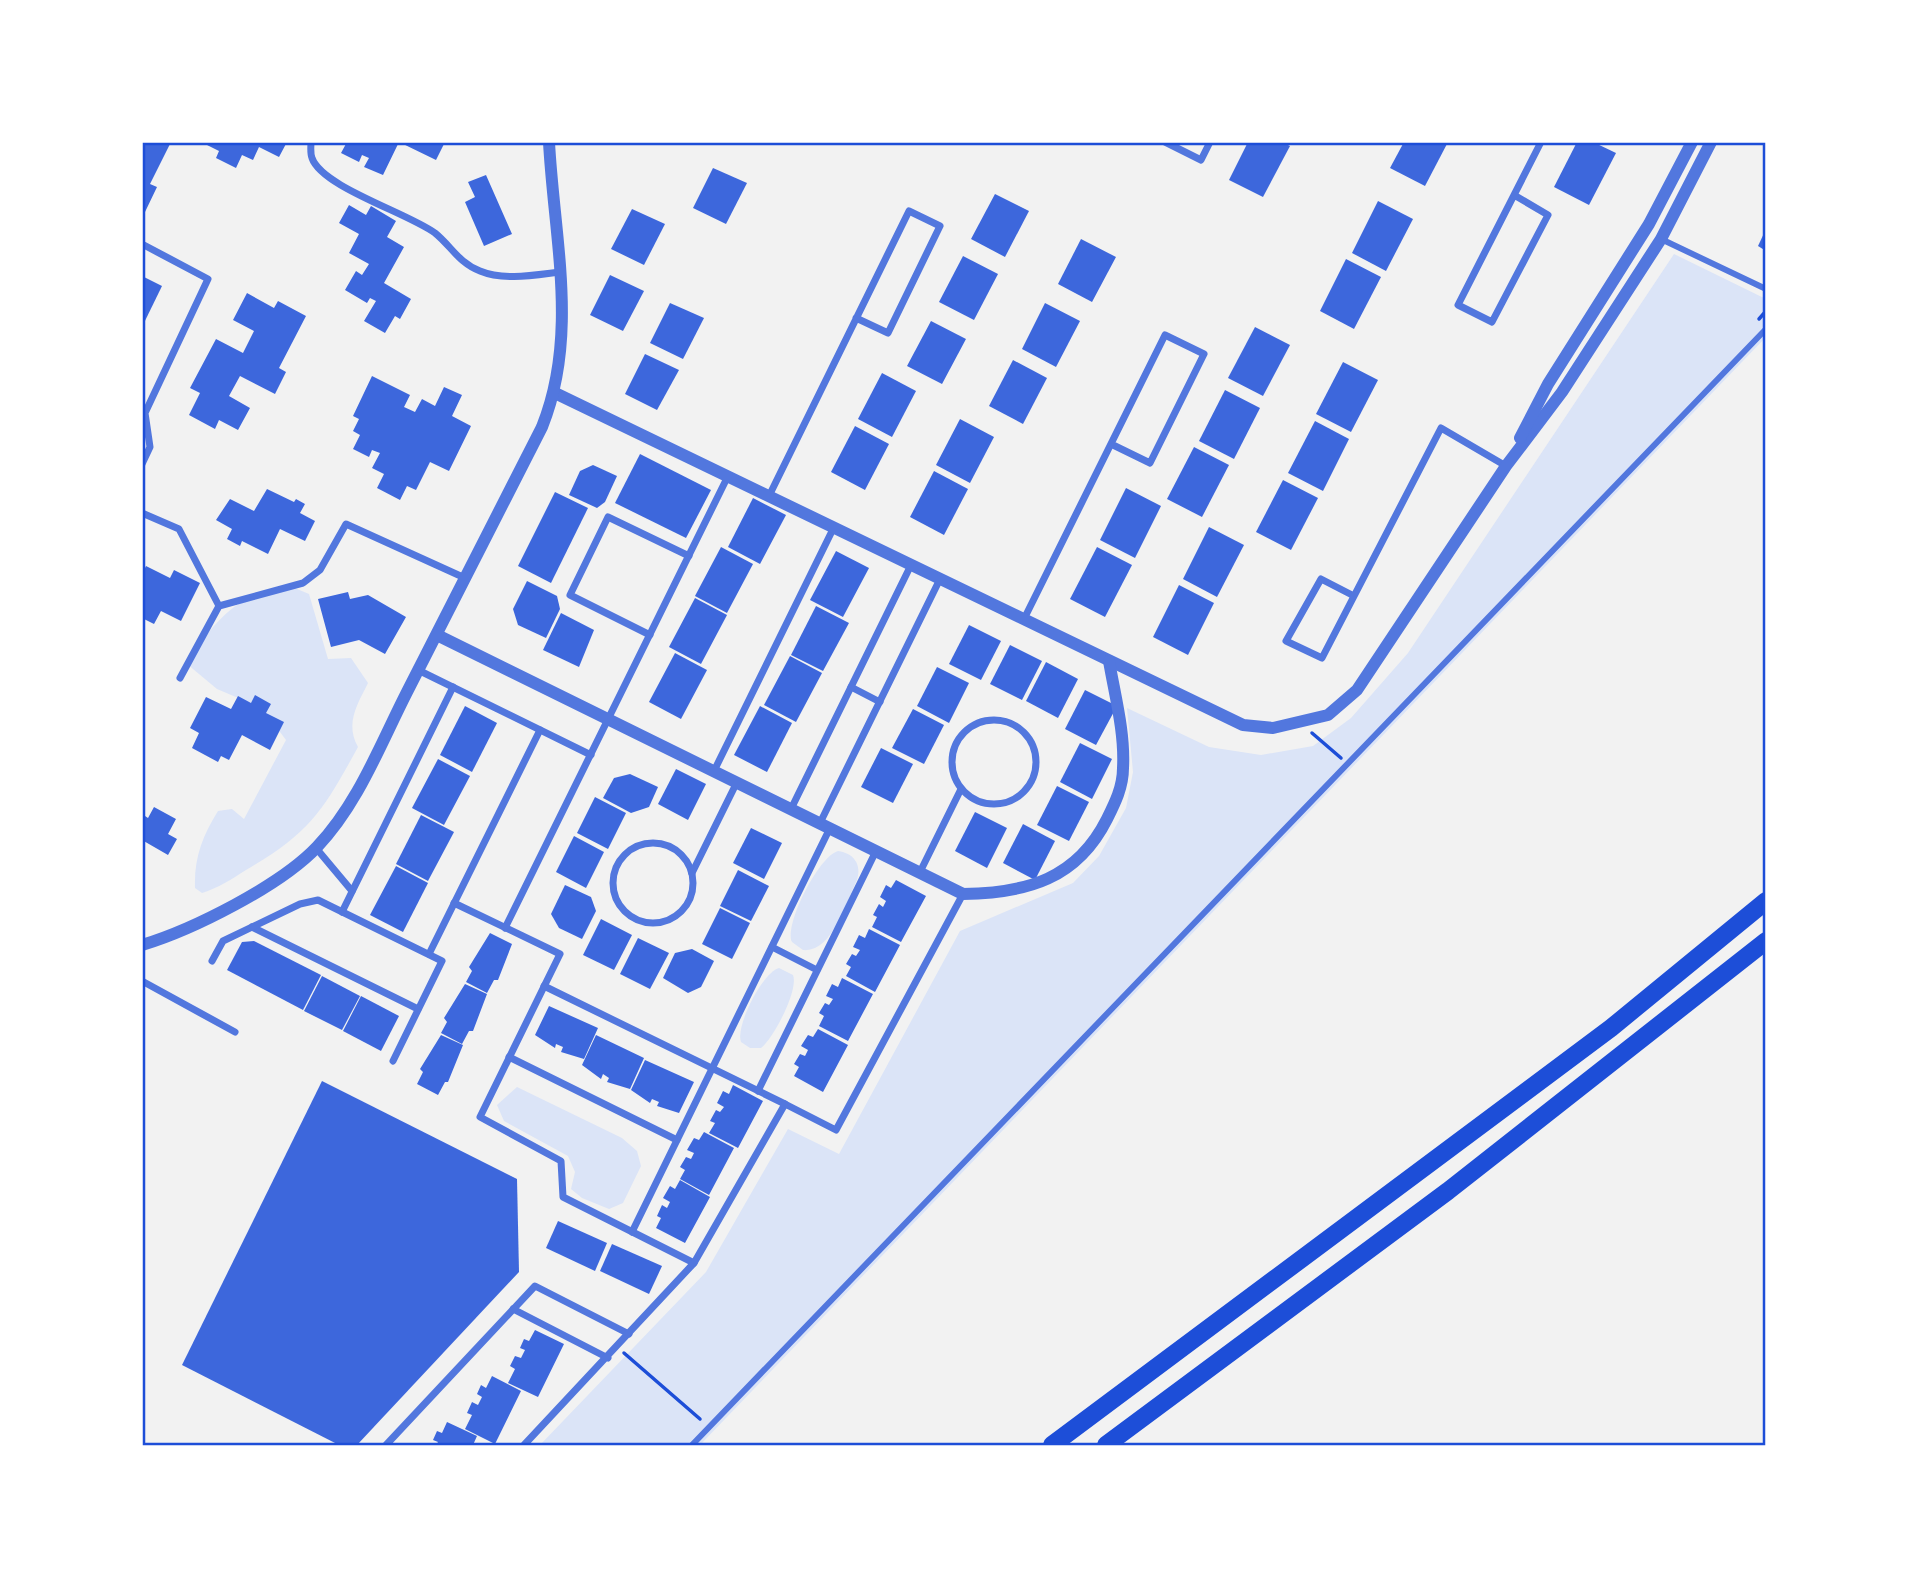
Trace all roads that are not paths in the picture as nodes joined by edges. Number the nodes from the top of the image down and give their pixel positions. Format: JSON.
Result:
{"nodes":[{"id":1,"x":311,"y":142,"type":"edge"},
{"id":2,"x":549,"y":142,"type":"edge"},
{"id":3,"x":1165,"y":142,"type":"edge"},
{"id":4,"x":1210,"y":142,"type":"edge"},
{"id":5,"x":1541,"y":142,"type":"edge"},
{"id":6,"x":1692,"y":142,"type":"edge"},
{"id":7,"x":1711,"y":142,"type":"edge"},
{"id":8,"x":1514,"y":195,"type":"junction"},
{"id":9,"x":1661,"y":239,"type":"junction"},
{"id":10,"x":142,"y":244,"type":"edge"},
{"id":11,"x":560,"y":272,"type":"junction"},
{"id":12,"x":1766,"y":289,"type":"edge"},
{"id":13,"x":856,"y":318,"type":"junction"},
{"id":14,"x":1766,"y":329,"type":"edge"},
{"id":15,"x":555,"y":393,"type":"junction"},
{"id":16,"x":1111,"y":444,"type":"junction"},
{"id":17,"x":142,"y":464,"type":"edge"},
{"id":18,"x":1506,"y":467,"type":"junction"},
{"id":19,"x":728,"y":477,"type":"junction"},
{"id":20,"x":769,"y":496,"type":"junction"},
{"id":21,"x":142,"y":513,"type":"edge"},
{"id":22,"x":834,"y":527,"type":"junction"},
{"id":23,"x":689,"y":556,"type":"junction"},
{"id":24,"x":911,"y":565,"type":"junction"},
{"id":25,"x":465,"y":578,"type":"junction"},
{"id":26,"x":940,"y":579,"type":"junction"},
{"id":27,"x":1354,"y":596,"type":"junction"},
{"id":28,"x":219,"y":606,"type":"junction"},
{"id":29,"x":1024,"y":620,"type":"junction"},
{"id":30,"x":437,"y":635,"type":"junction"},
{"id":31,"x":650,"y":635,"type":"junction"},
{"id":32,"x":1110,"y":661,"type":"junction"},
{"id":33,"x":418,"y":670,"type":"junction"},
{"id":34,"x":180,"y":678,"type":"dead end"},
{"id":35,"x":453,"y":687,"type":"junction"},
{"id":36,"x":851,"y":687,"type":"junction"},
{"id":37,"x":880,"y":702,"type":"junction"},
{"id":38,"x":608,"y":719,"type":"junction"},
{"id":39,"x":540,"y":730,"type":"junction"},
{"id":40,"x":591,"y":755,"type":"junction"},
{"id":41,"x":713,"y":771,"type":"junction"},
{"id":42,"x":737,"y":782,"type":"junction"},
{"id":43,"x":961,"y":789,"type":"junction"},
{"id":44,"x":791,"y":809,"type":"junction"},
{"id":45,"x":825,"y":826,"type":"junction"},
{"id":46,"x":316,"y":848,"type":"junction"},
{"id":47,"x":876,"y":851,"type":"junction"},
{"id":48,"x":920,"y":872,"type":"junction"},
{"id":49,"x":692,"y":873,"type":"junction"},
{"id":50,"x":352,"y":891,"type":"junction"},
{"id":51,"x":963,"y":894,"type":"junction"},
{"id":52,"x":1766,"y":901,"type":"edge"},
{"id":53,"x":454,"y":903,"type":"junction"},
{"id":54,"x":342,"y":912,"type":"junction"},
{"id":55,"x":252,"y":928,"type":"junction"},
{"id":56,"x":505,"y":928,"type":"junction"},
{"id":57,"x":1766,"y":941,"type":"edge"},
{"id":58,"x":142,"y":945,"type":"edge"},
{"id":59,"x":772,"y":947,"type":"junction"},
{"id":60,"x":429,"y":954,"type":"junction"},
{"id":61,"x":212,"y":961,"type":"dead end"},
{"id":62,"x":817,"y":970,"type":"junction"},
{"id":63,"x":142,"y":981,"type":"edge"},
{"id":64,"x":544,"y":986,"type":"junction"},
{"id":65,"x":418,"y":1009,"type":"junction"},
{"id":66,"x":235,"y":1032,"type":"dead end"},
{"id":67,"x":509,"y":1057,"type":"junction"},
{"id":68,"x":393,"y":1061,"type":"dead end"},
{"id":69,"x":712,"y":1069,"type":"junction"},
{"id":70,"x":758,"y":1091,"type":"junction"},
{"id":71,"x":785,"y":1104,"type":"junction"},
{"id":72,"x":677,"y":1139,"type":"junction"},
{"id":73,"x":632,"y":1232,"type":"junction"},
{"id":74,"x":694,"y":1263,"type":"junction"},
{"id":75,"x":513,"y":1310,"type":"junction"},
{"id":76,"x":629,"y":1334,"type":"junction"},
{"id":77,"x":608,"y":1358,"type":"junction"},
{"id":78,"x":386,"y":1445,"type":"edge"},
{"id":79,"x":524,"y":1445,"type":"edge"},
{"id":80,"x":692,"y":1445,"type":"edge"},
{"id":81,"x":1052,"y":1445,"type":"edge"},
{"id":82,"x":1106,"y":1445,"type":"edge"}],
"edges":[{"from":1,"to":11,"type":"street"},
{"from":2,"to":11,"type":"street"},
{"from":3,"to":4,"type":"street"},
{"from":5,"to":8,"type":"street"},
{"from":6,"to":18,"type":"street"},
{"from":7,"to":9,"type":"street"},
{"from":8,"to":8,"type":"street"},
{"from":9,"to":12,"type":"street"},
{"from":9,"to":18,"type":"street"},
{"from":10,"to":17,"type":"street"},
{"from":11,"to":15,"type":"street"},
{"from":13,"to":13,"type":"street"},
{"from":13,"to":20,"type":"street"},
{"from":14,"to":80,"type":"street"},
{"from":15,"to":19,"type":"street"},
{"from":15,"to":25,"type":"street"},
{"from":16,"to":16,"type":"street"},
{"from":16,"to":29,"type":"street"},
{"from":18,"to":27,"type":"street"},
{"from":18,"to":32,"type":"street"},
{"from":19,"to":20,"type":"street"},
{"from":19,"to":23,"type":"street"},
{"from":20,"to":22,"type":"street"},
{"from":21,"to":28,"type":"street"},
{"from":22,"to":24,"type":"street"},
{"from":22,"to":41,"type":"street"},
{"from":23,"to":31,"type":"street"},
{"from":23,"to":31,"type":"street"},
{"from":24,"to":26,"type":"street"},
{"from":24,"to":36,"type":"street"},
{"from":25,"to":28,"type":"street"},
{"from":25,"to":30,"type":"street"},
{"from":26,"to":29,"type":"street"},
{"from":26,"to":37,"type":"street"},
{"from":27,"to":27,"type":"street"},
{"from":28,"to":34,"type":"street"},
{"from":29,"to":32,"type":"street"},
{"from":30,"to":33,"type":"street"},
{"from":30,"to":38,"type":"street"},
{"from":31,"to":38,"type":"street"},
{"from":32,"to":51,"type":"street"},
{"from":33,"to":35,"type":"street"},
{"from":33,"to":46,"type":"street"},
{"from":35,"to":39,"type":"street"},
{"from":35,"to":50,"type":"street"},
{"from":36,"to":37,"type":"street"},
{"from":36,"to":44,"type":"street"},
{"from":37,"to":45,"type":"street"},
{"from":38,"to":40,"type":"street"},
{"from":38,"to":41,"type":"street"},
{"from":39,"to":40,"type":"street"},
{"from":39,"to":53,"type":"street"},
{"from":40,"to":56,"type":"street"},
{"from":41,"to":42,"type":"street"},
{"from":42,"to":44,"type":"street"},
{"from":42,"to":49,"type":"street"},
{"from":43,"to":43,"type":"street"},
{"from":43,"to":48,"type":"street"},
{"from":44,"to":45,"type":"street"},
{"from":45,"to":47,"type":"street"},
{"from":45,"to":59,"type":"street"},
{"from":46,"to":50,"type":"street"},
{"from":46,"to":58,"type":"street"},
{"from":47,"to":48,"type":"street"},
{"from":47,"to":62,"type":"street"},
{"from":48,"to":51,"type":"street"},
{"from":49,"to":49,"type":"street"},
{"from":50,"to":54,"type":"street"},
{"from":51,"to":71,"type":"street"},
{"from":52,"to":81,"type":"highway"},
{"from":53,"to":56,"type":"street"},
{"from":53,"to":60,"type":"street"},
{"from":54,"to":55,"type":"street"},
{"from":54,"to":60,"type":"street"},
{"from":55,"to":61,"type":"street"},
{"from":55,"to":65,"type":"street"},
{"from":56,"to":64,"type":"street"},
{"from":57,"to":82,"type":"highway"},
{"from":59,"to":62,"type":"street"},
{"from":59,"to":69,"type":"street"},
{"from":60,"to":65,"type":"street"},
{"from":62,"to":70,"type":"street"},
{"from":63,"to":66,"type":"street"},
{"from":64,"to":67,"type":"street"},
{"from":64,"to":69,"type":"street"},
{"from":65,"to":68,"type":"street"},
{"from":67,"to":72,"type":"street"},
{"from":67,"to":73,"type":"street"},
{"from":69,"to":70,"type":"street"},
{"from":69,"to":72,"type":"street"},
{"from":70,"to":71,"type":"street"},
{"from":71,"to":74,"type":"street"},
{"from":72,"to":73,"type":"street"},
{"from":73,"to":74,"type":"street"},
{"from":74,"to":76,"type":"street"},
{"from":75,"to":76,"type":"street"},
{"from":75,"to":77,"type":"street"},
{"from":75,"to":78,"type":"street"},
{"from":76,"to":77,"type":"street"},
{"from":77,"to":79,"type":"street"}]}
